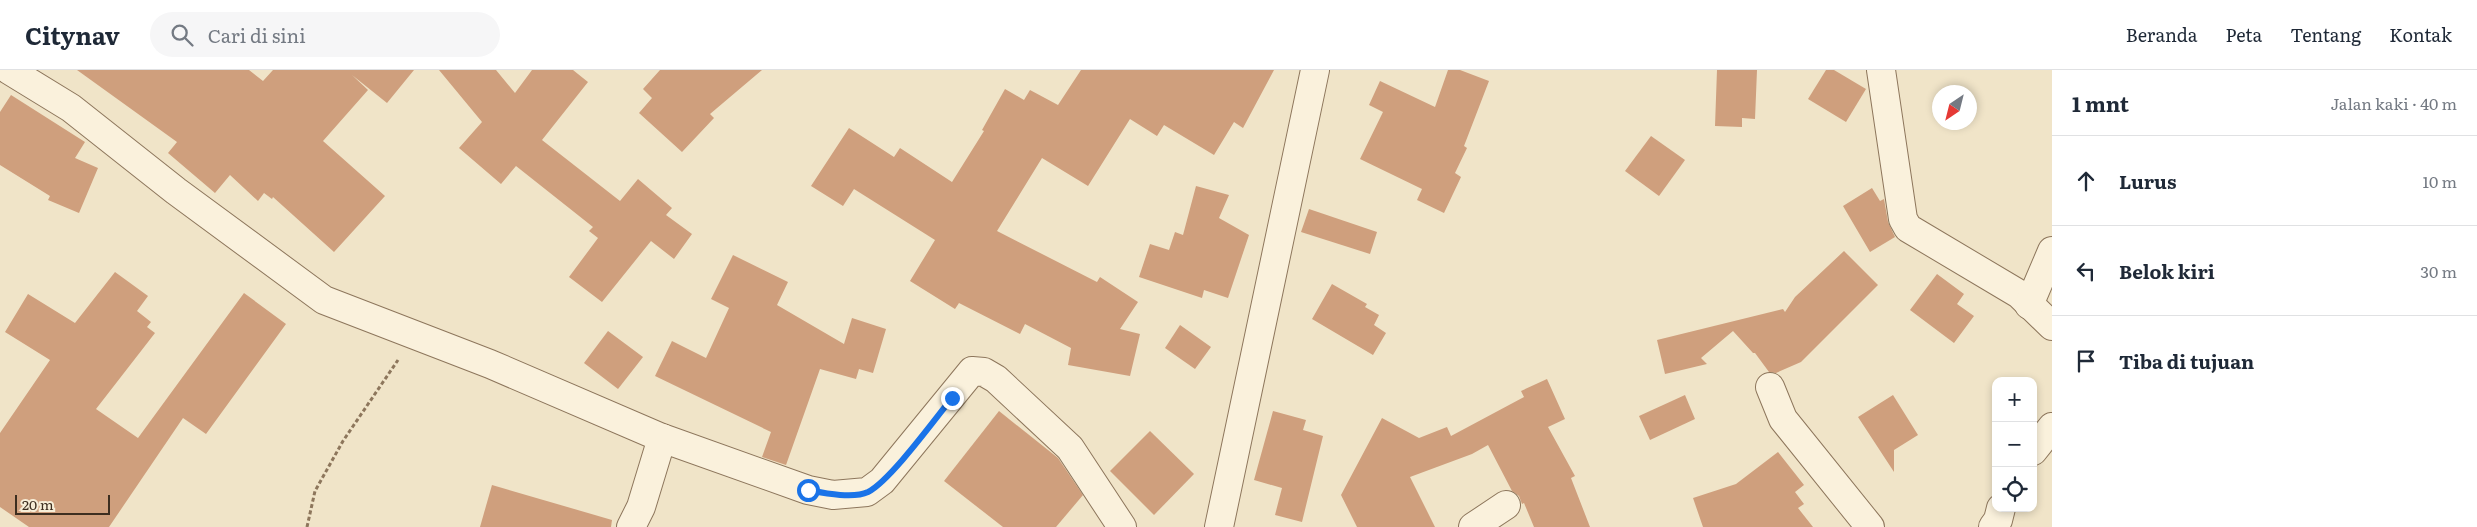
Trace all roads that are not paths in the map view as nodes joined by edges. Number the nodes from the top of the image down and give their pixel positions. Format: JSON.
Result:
{"nodes":[{"id":1,"x":9,"y":70,"type":"edge"},
{"id":2,"x":1881,"y":70,"type":"edge"},
{"id":3,"x":1311,"y":72,"type":"edge"},
{"id":4,"x":2052,"y":251,"type":"edge"},
{"id":5,"x":2029,"y":305,"type":"junction"},
{"id":6,"x":2052,"y":326,"type":"edge"},
{"id":7,"x":1770,"y":387,"type":"dead end"},
{"id":8,"x":2052,"y":427,"type":"edge"},
{"id":9,"x":662,"y":438,"type":"junction"},
{"id":10,"x":2037,"y":446,"type":"edge"},
{"id":11,"x":1506,"y":506,"type":"dead end"},
{"id":12,"x":2000,"y":512,"type":"edge"},
{"id":13,"x":631,"y":527,"type":"edge"},
{"id":14,"x":1122,"y":527,"type":"edge"},
{"id":15,"x":1219,"y":527,"type":"edge"},
{"id":16,"x":1473,"y":527,"type":"edge"},
{"id":17,"x":1870,"y":527,"type":"edge"},
{"id":18,"x":1992,"y":527,"type":"edge"}],
"edges":[{"from":1,"to":9,"type":"street"},
{"from":2,"to":5,"type":"street"},
{"from":3,"to":15,"type":"street"},
{"from":4,"to":5,"type":"street"},
{"from":5,"to":6,"type":"street"},
{"from":7,"to":17,"type":"street"},
{"from":8,"to":10,"type":"street"},
{"from":9,"to":13,"type":"street"},
{"from":9,"to":14,"type":"street"},
{"from":11,"to":16,"type":"street"},
{"from":12,"to":18,"type":"street"}]}
